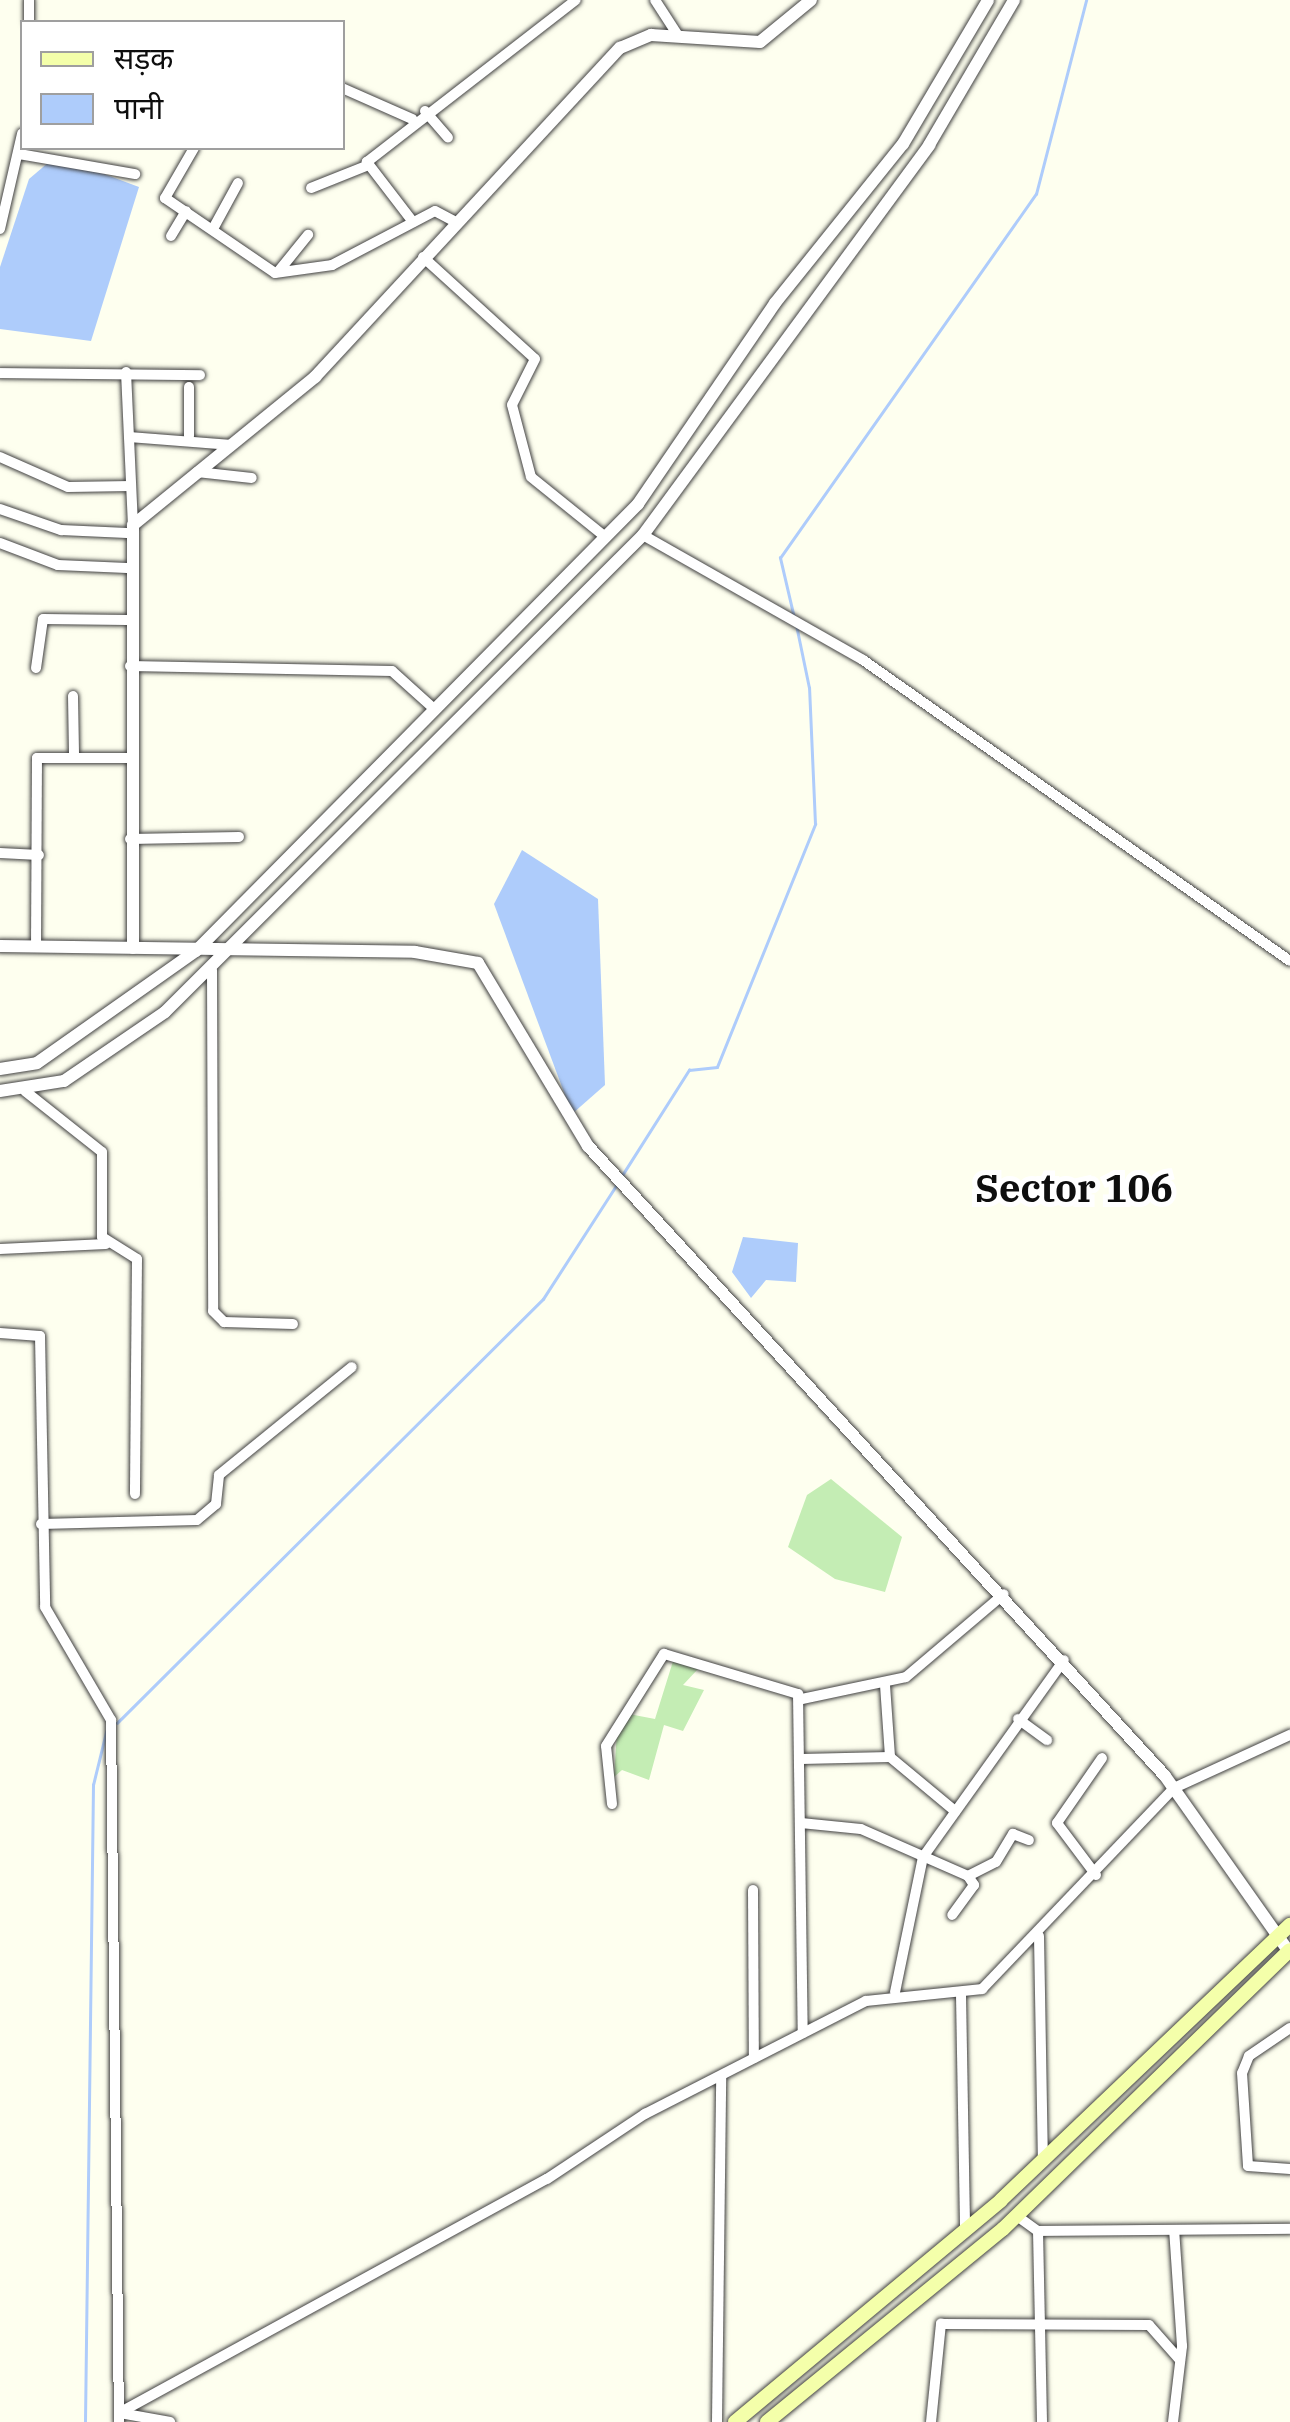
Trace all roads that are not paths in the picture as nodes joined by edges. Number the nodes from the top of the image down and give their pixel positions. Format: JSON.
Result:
{"nodes":[{"id":1,"x":576,"y":0,"type":"edge"},
{"id":2,"x":654,"y":0,"type":"edge"},
{"id":3,"x":811,"y":0,"type":"edge"},
{"id":4,"x":988,"y":0,"type":"edge"},
{"id":5,"x":1014,"y":0,"type":"edge"},
{"id":6,"x":677,"y":34,"type":"junction"},
{"id":7,"x":345,"y":89,"type":"edge"},
{"id":8,"x":425,"y":111,"type":"junction"},
{"id":9,"x":412,"y":119,"type":"junction"},
{"id":10,"x":448,"y":137,"type":"dead end"},
{"id":11,"x":20,"y":150,"type":"edge"},
{"id":12,"x":193,"y":150,"type":"edge"},
{"id":13,"x":20,"y":154,"type":"junction"},
{"id":14,"x":366,"y":166,"type":"junction"},
{"id":15,"x":135,"y":174,"type":"dead end"},
{"id":16,"x":238,"y":183,"type":"dead end"},
{"id":17,"x":311,"y":188,"type":"dead end"},
{"id":18,"x":186,"y":211,"type":"junction"},
{"id":19,"x":413,"y":222,"type":"junction"},
{"id":20,"x":456,"y":222,"type":"junction"},
{"id":21,"x":214,"y":227,"type":"junction"},
{"id":22,"x":0,"y":229,"type":"edge"},
{"id":23,"x":308,"y":235,"type":"dead end"},
{"id":24,"x":171,"y":236,"type":"dead end"},
{"id":25,"x":423,"y":258,"type":"junction"},
{"id":26,"x":277,"y":273,"type":"junction"},
{"id":27,"x":126,"y":372,"type":"junction"},
{"id":28,"x":0,"y":373,"type":"edge"},
{"id":29,"x":200,"y":375,"type":"dead end"},
{"id":30,"x":189,"y":387,"type":"dead end"},
{"id":31,"x":189,"y":436,"type":"junction"},
{"id":32,"x":129,"y":437,"type":"junction"},
{"id":33,"x":232,"y":445,"type":"junction"},
{"id":34,"x":0,"y":458,"type":"edge"},
{"id":35,"x":197,"y":472,"type":"junction"},
{"id":36,"x":252,"y":478,"type":"dead end"},
{"id":37,"x":131,"y":486,"type":"junction"},
{"id":38,"x":0,"y":508,"type":"edge"},
{"id":39,"x":130,"y":529,"type":"junction"},
{"id":40,"x":643,"y":535,"type":"junction"},
{"id":41,"x":604,"y":536,"type":"junction"},
{"id":42,"x":0,"y":543,"type":"edge"},
{"id":43,"x":127,"y":568,"type":"junction"},
{"id":44,"x":127,"y":620,"type":"junction"},
{"id":45,"x":129,"y":666,"type":"junction"},
{"id":46,"x":36,"y":668,"type":"dead end"},
{"id":47,"x":72,"y":696,"type":"dead end"},
{"id":48,"x":432,"y":707,"type":"junction"},
{"id":49,"x":74,"y":756,"type":"junction"},
{"id":50,"x":128,"y":758,"type":"junction"},
{"id":51,"x":239,"y":837,"type":"dead end"},
{"id":52,"x":130,"y":839,"type":"junction"},
{"id":53,"x":0,"y":853,"type":"edge"},
{"id":54,"x":39,"y":855,"type":"junction"},
{"id":55,"x":0,"y":946,"type":"edge"},
{"id":56,"x":36,"y":947,"type":"junction"},
{"id":57,"x":133,"y":948,"type":"junction"},
{"id":58,"x":196,"y":951,"type":"junction"},
{"id":59,"x":232,"y":951,"type":"junction"},
{"id":60,"x":1290,"y":961,"type":"edge"},
{"id":61,"x":212,"y":970,"type":"junction"},
{"id":62,"x":0,"y":1069,"type":"edge"},
{"id":63,"x":0,"y":1091,"type":"edge"},
{"id":64,"x":25,"y":1091,"type":"junction"},
{"id":65,"x":106,"y":1244,"type":"junction"},
{"id":66,"x":0,"y":1249,"type":"edge"},
{"id":67,"x":292,"y":1324,"type":"dead end"},
{"id":68,"x":0,"y":1333,"type":"edge"},
{"id":69,"x":352,"y":1368,"type":"dead end"},
{"id":70,"x":136,"y":1494,"type":"dead end"},
{"id":71,"x":41,"y":1524,"type":"junction"},
{"id":72,"x":1004,"y":1594,"type":"junction"},
{"id":73,"x":1064,"y":1660,"type":"junction"},
{"id":74,"x":885,"y":1685,"type":"junction"},
{"id":75,"x":802,"y":1700,"type":"junction"},
{"id":76,"x":1018,"y":1720,"type":"junction"},
{"id":77,"x":1290,"y":1735,"type":"edge"},
{"id":78,"x":1048,"y":1740,"type":"dead end"},
{"id":79,"x":890,"y":1757,"type":"junction"},
{"id":80,"x":801,"y":1758,"type":"junction"},
{"id":81,"x":1102,"y":1758,"type":"dead end"},
{"id":82,"x":1174,"y":1788,"type":"junction"},
{"id":83,"x":612,"y":1804,"type":"dead end"},
{"id":84,"x":955,"y":1810,"type":"junction"},
{"id":85,"x":801,"y":1824,"type":"junction"},
{"id":86,"x":1029,"y":1840,"type":"dead end"},
{"id":87,"x":922,"y":1857,"type":"junction"},
{"id":88,"x":1096,"y":1874,"type":"junction"},
{"id":89,"x":968,"y":1876,"type":"junction"},
{"id":90,"x":753,"y":1890,"type":"dead end"},
{"id":91,"x":952,"y":1914,"type":"dead end"},
{"id":92,"x":1290,"y":1925,"type":"edge"},
{"id":93,"x":1039,"y":1936,"type":"junction"},
{"id":94,"x":1278,"y":1936,"type":"junction"},
{"id":95,"x":1290,"y":1952,"type":"edge"},
{"id":96,"x":896,"y":1992,"type":"junction"},
{"id":97,"x":961,"y":1996,"type":"junction"},
{"id":98,"x":1290,"y":2028,"type":"edge"},
{"id":99,"x":803,"y":2033,"type":"junction"},
{"id":100,"x":754,"y":2058,"type":"junction"},
{"id":101,"x":721,"y":2076,"type":"junction"},
{"id":102,"x":1043,"y":2160,"type":"junction"},
{"id":103,"x":1290,"y":2169,"type":"edge"},
{"id":104,"x":1017,"y":2216,"type":"junction"},
{"id":105,"x":1290,"y":2229,"type":"edge"},
{"id":106,"x":965,"y":2230,"type":"junction"},
{"id":107,"x":1174,"y":2230,"type":"junction"},
{"id":108,"x":1038,"y":2231,"type":"junction"},
{"id":109,"x":1042,"y":2324,"type":"junction"},
{"id":110,"x":1180,"y":2360,"type":"junction"},
{"id":111,"x":119,"y":2418,"type":"edge"},
{"id":112,"x":170,"y":2422,"type":"edge"},
{"id":113,"x":717,"y":2422,"type":"edge"},
{"id":114,"x":736,"y":2422,"type":"edge"},
{"id":115,"x":767,"y":2422,"type":"edge"},
{"id":116,"x":931,"y":2422,"type":"edge"},
{"id":117,"x":1042,"y":2422,"type":"edge"},
{"id":118,"x":1173,"y":2422,"type":"edge"}],
"edges":[{"from":1,"to":8,"type":"street"},
{"from":2,"to":6,"type":"street"},
{"from":3,"to":6,"type":"street"},
{"from":4,"to":41,"type":"street"},
{"from":5,"to":40,"type":"street"},
{"from":6,"to":20,"type":"street"},
{"from":7,"to":9,"type":"street"},
{"from":8,"to":9,"type":"street"},
{"from":8,"to":10,"type":"street"},
{"from":9,"to":14,"type":"street"},
{"from":11,"to":13,"type":"street"},
{"from":12,"to":18,"type":"street"},
{"from":13,"to":15,"type":"street"},
{"from":13,"to":22,"type":"street"},
{"from":14,"to":17,"type":"street"},
{"from":14,"to":19,"type":"street"},
{"from":16,"to":21,"type":"street"},
{"from":18,"to":21,"type":"street"},
{"from":18,"to":24,"type":"street"},
{"from":19,"to":20,"type":"street"},
{"from":19,"to":26,"type":"street"},
{"from":20,"to":25,"type":"street"},
{"from":21,"to":26,"type":"street"},
{"from":23,"to":26,"type":"street"},
{"from":25,"to":33,"type":"street"},
{"from":25,"to":41,"type":"street"},
{"from":27,"to":28,"type":"street"},
{"from":27,"to":29,"type":"street"},
{"from":27,"to":32,"type":"street"},
{"from":30,"to":31,"type":"street"},
{"from":31,"to":32,"type":"street"},
{"from":31,"to":33,"type":"street"},
{"from":32,"to":37,"type":"street"},
{"from":33,"to":35,"type":"street"},
{"from":34,"to":37,"type":"street"},
{"from":35,"to":36,"type":"street"},
{"from":35,"to":39,"type":"street"},
{"from":37,"to":39,"type":"street"},
{"from":38,"to":39,"type":"street"},
{"from":39,"to":43,"type":"street"},
{"from":40,"to":59,"type":"street"},
{"from":40,"to":60,"type":"street"},
{"from":41,"to":48,"type":"street"},
{"from":42,"to":43,"type":"street"},
{"from":43,"to":44,"type":"street"},
{"from":44,"to":45,"type":"street"},
{"from":44,"to":46,"type":"street"},
{"from":45,"to":48,"type":"street"},
{"from":45,"to":50,"type":"street"},
{"from":47,"to":49,"type":"street"},
{"from":48,"to":58,"type":"street"},
{"from":49,"to":50,"type":"street"},
{"from":49,"to":54,"type":"street"},
{"from":50,"to":52,"type":"street"},
{"from":51,"to":52,"type":"street"},
{"from":52,"to":57,"type":"street"},
{"from":53,"to":54,"type":"street"},
{"from":54,"to":56,"type":"street"},
{"from":55,"to":56,"type":"street"},
{"from":56,"to":57,"type":"street"},
{"from":57,"to":58,"type":"street"},
{"from":58,"to":59,"type":"street"},
{"from":58,"to":62,"type":"street"},
{"from":59,"to":61,"type":"street"},
{"from":59,"to":72,"type":"street"},
{"from":61,"to":64,"type":"street"},
{"from":61,"to":67,"type":"street"},
{"from":63,"to":64,"type":"street"},
{"from":64,"to":65,"type":"street"},
{"from":65,"to":66,"type":"street"},
{"from":65,"to":70,"type":"street"},
{"from":68,"to":71,"type":"street"},
{"from":69,"to":71,"type":"street"},
{"from":71,"to":111,"type":"street"},
{"from":72,"to":73,"type":"street"},
{"from":72,"to":74,"type":"street"},
{"from":73,"to":76,"type":"street"},
{"from":73,"to":82,"type":"street"},
{"from":74,"to":75,"type":"street"},
{"from":74,"to":79,"type":"street"},
{"from":75,"to":80,"type":"street"},
{"from":75,"to":83,"type":"street"},
{"from":76,"to":78,"type":"street"},
{"from":76,"to":84,"type":"street"},
{"from":77,"to":82,"type":"street"},
{"from":79,"to":80,"type":"street"},
{"from":79,"to":84,"type":"street"},
{"from":80,"to":85,"type":"street"},
{"from":81,"to":88,"type":"street"},
{"from":82,"to":88,"type":"street"},
{"from":82,"to":94,"type":"street"},
{"from":84,"to":87,"type":"street"},
{"from":85,"to":87,"type":"street"},
{"from":85,"to":99,"type":"street"},
{"from":86,"to":89,"type":"street"},
{"from":87,"to":89,"type":"street"},
{"from":87,"to":96,"type":"street"},
{"from":88,"to":93,"type":"street"},
{"from":89,"to":91,"type":"street"},
{"from":90,"to":100,"type":"street"},
{"from":92,"to":94,"type":"main road"},
{"from":93,"to":97,"type":"street"},
{"from":93,"to":102,"type":"street"},
{"from":94,"to":95,"type":"street"},
{"from":94,"to":102,"type":"main road"},
{"from":95,"to":104,"type":"main road"},
{"from":96,"to":97,"type":"street"},
{"from":96,"to":99,"type":"street"},
{"from":97,"to":106,"type":"street"},
{"from":98,"to":103,"type":"street"},
{"from":99,"to":100,"type":"street"},
{"from":100,"to":101,"type":"street"},
{"from":101,"to":111,"type":"street"},
{"from":101,"to":113,"type":"street"},
{"from":102,"to":106,"type":"main road"},
{"from":104,"to":108,"type":"street"},
{"from":104,"to":115,"type":"main road"},
{"from":105,"to":107,"type":"street"},
{"from":106,"to":114,"type":"main road"},
{"from":107,"to":108,"type":"street"},
{"from":107,"to":110,"type":"street"},
{"from":108,"to":109,"type":"street"},
{"from":109,"to":110,"type":"street"},
{"from":109,"to":116,"type":"street"},
{"from":109,"to":117,"type":"street"},
{"from":110,"to":118,"type":"street"},
{"from":111,"to":112,"type":"street"}]}
